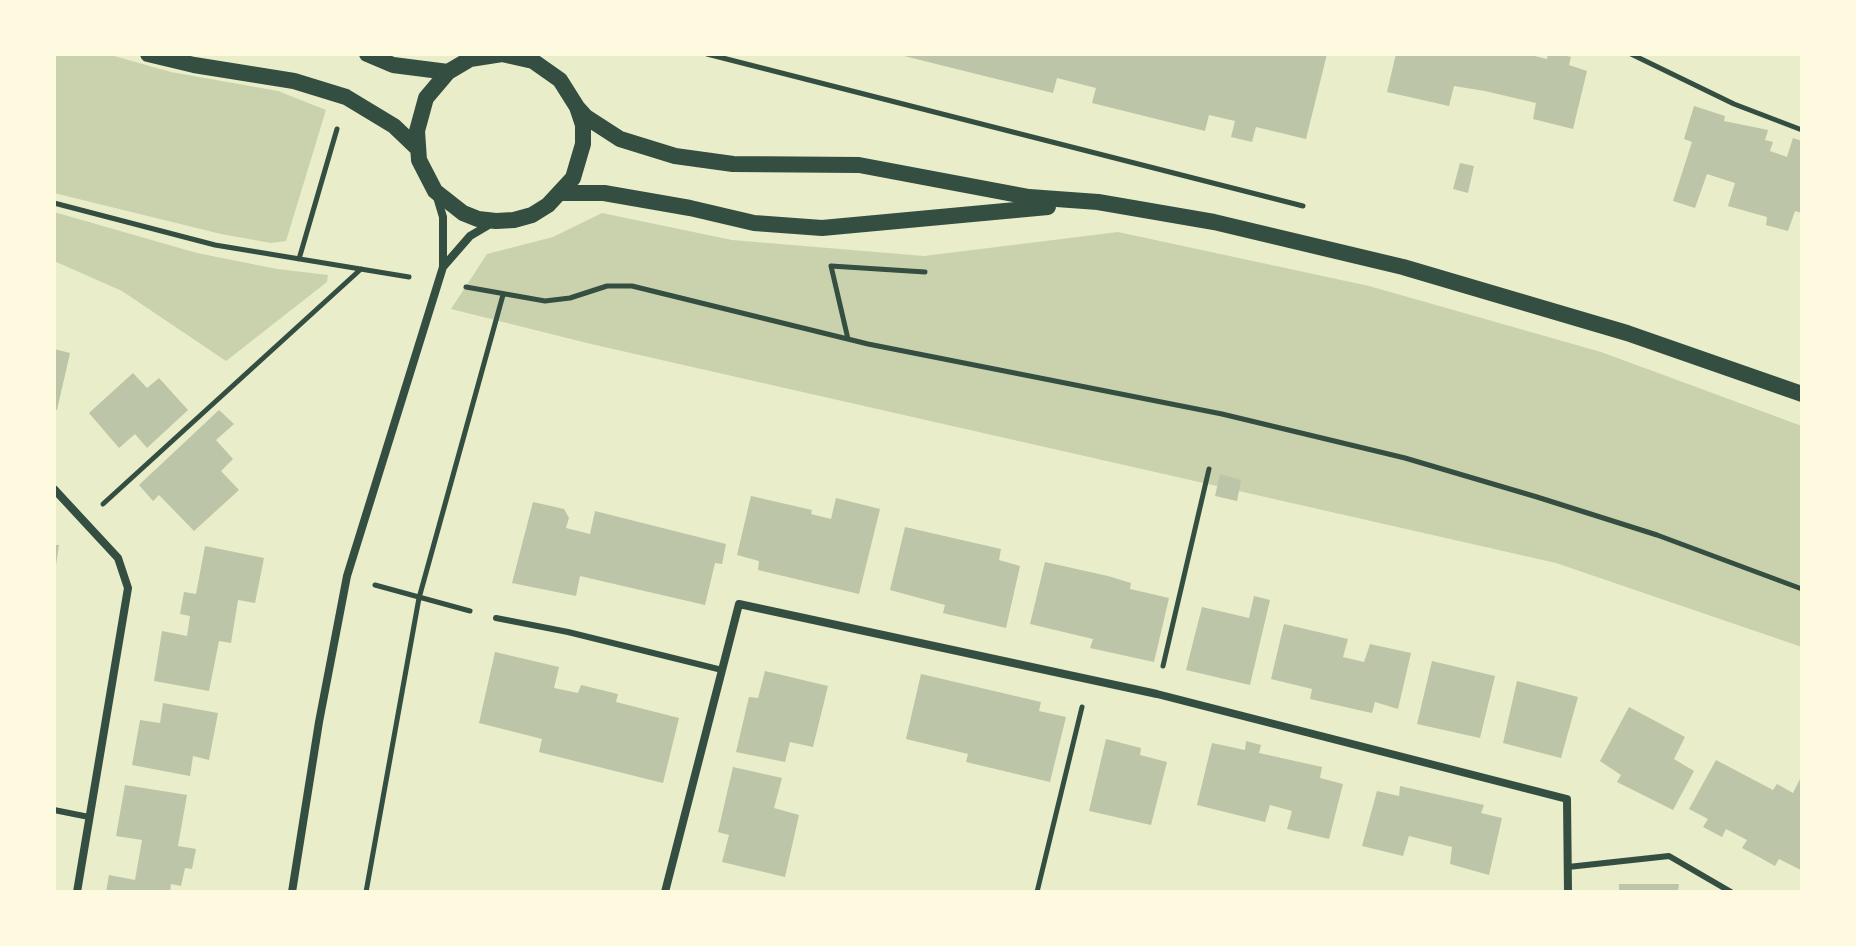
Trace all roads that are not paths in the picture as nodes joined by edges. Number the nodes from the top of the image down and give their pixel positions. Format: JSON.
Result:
{"nodes":[{"id":1,"x":148,"y":54,"type":"edge"},
{"id":2,"x":367,"y":54,"type":"edge"},
{"id":3,"x":502,"y":54,"type":"edge"},
{"id":4,"x":479,"y":56,"type":"edge"},
{"id":5,"x":545,"y":62,"type":"edge"},
{"id":6,"x":448,"y":72,"type":"junction"},
{"id":7,"x":577,"y":107,"type":"junction"},
{"id":8,"x":417,"y":148,"type":"junction"},
{"id":9,"x":435,"y":191,"type":"junction"},
{"id":10,"x":562,"y":193,"type":"junction"},
{"id":11,"x":1098,"y":202,"type":"junction"},
{"id":12,"x":496,"y":221,"type":"junction"},
{"id":13,"x":443,"y":267,"type":"junction"},
{"id":14,"x":1802,"y":394,"type":"edge"},
{"id":15,"x":54,"y":489,"type":"edge"},
{"id":16,"x":496,"y":618,"type":"road end"},
{"id":17,"x":722,"y":670,"type":"junction"},
{"id":18,"x":54,"y":810,"type":"edge"},
{"id":19,"x":89,"y":817,"type":"junction"},
{"id":20,"x":1568,"y":867,"type":"junction"},
{"id":21,"x":77,"y":892,"type":"edge"},
{"id":22,"x":292,"y":892,"type":"edge"},
{"id":23,"x":665,"y":892,"type":"edge"},
{"id":24,"x":1568,"y":892,"type":"edge"},
{"id":25,"x":1731,"y":892,"type":"edge"}],
"edges":[{"from":1,"to":8,"type":"main road"},
{"from":2,"to":6,"type":"main road"},
{"from":3,"to":4,"type":"main road"},
{"from":3,"to":5,"type":"main road"},
{"from":4,"to":6,"type":"main road"},
{"from":5,"to":7,"type":"main road"},
{"from":6,"to":8,"type":"main road"},
{"from":7,"to":10,"type":"main road"},
{"from":7,"to":11,"type":"main road"},
{"from":8,"to":9,"type":"main road"},
{"from":9,"to":12,"type":"main road"},
{"from":9,"to":13,"type":"street"},
{"from":10,"to":11,"type":"main road"},
{"from":10,"to":12,"type":"main road"},
{"from":11,"to":14,"type":"main road"},
{"from":12,"to":13,"type":"street"},
{"from":13,"to":22,"type":"street"},
{"from":15,"to":19,"type":"street"},
{"from":16,"to":17,"type":"lane"},
{"from":17,"to":20,"type":"street"},
{"from":17,"to":23,"type":"street"},
{"from":18,"to":19,"type":"lane"},
{"from":19,"to":21,"type":"street"},
{"from":20,"to":24,"type":"street"},
{"from":20,"to":25,"type":"lane"}]}
